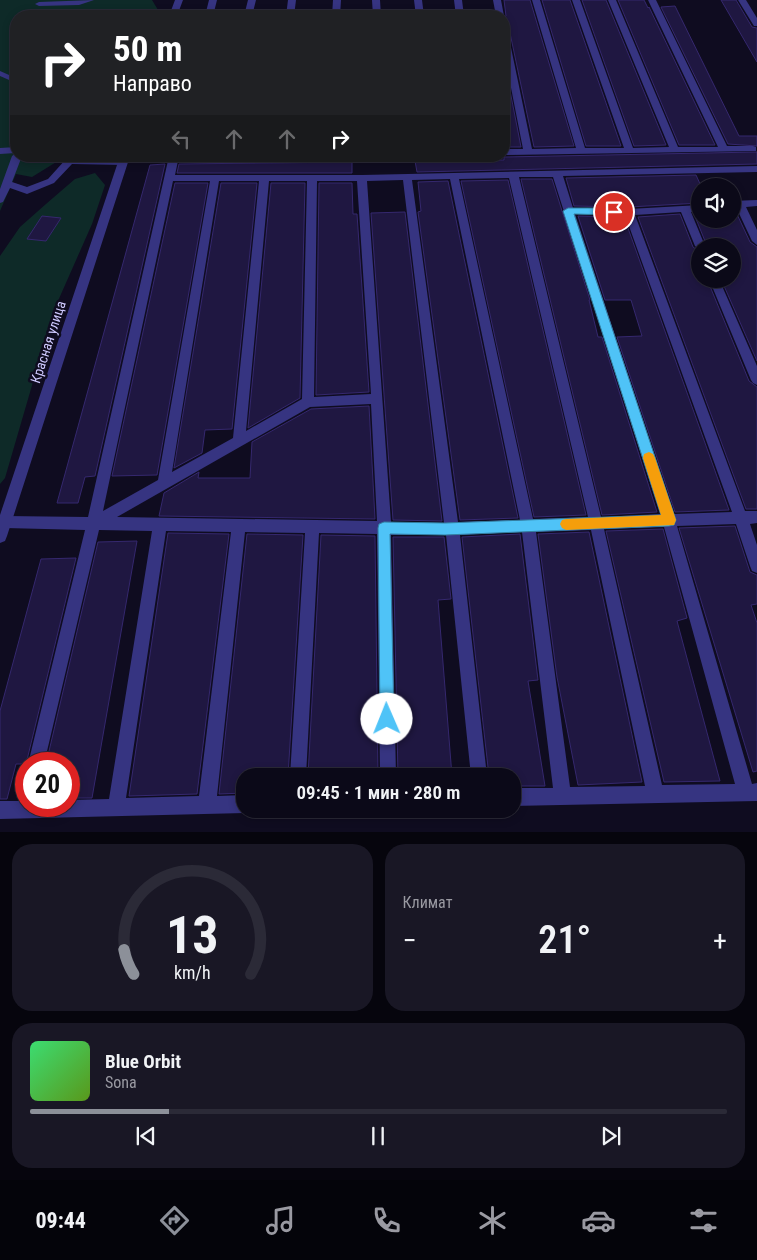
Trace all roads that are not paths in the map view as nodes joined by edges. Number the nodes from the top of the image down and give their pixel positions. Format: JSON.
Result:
{"nodes":[{"id":1,"x":90,"y":0,"type":"edge"},
{"id":2,"x":536,"y":0,"type":"edge"},
{"id":3,"x":576,"y":0,"type":"edge"},
{"id":4,"x":612,"y":0,"type":"edge"},
{"id":5,"x":652,"y":0,"type":"edge"},
{"id":6,"x":742,"y":0,"type":"edge"},
{"id":7,"x":38,"y":4,"type":"dead end"},
{"id":8,"x":757,"y":24,"type":"edge"},
{"id":9,"x":510,"y":62,"type":"edge"},
{"id":10,"x":724,"y":149,"type":"junction"},
{"id":11,"x":753,"y":149,"type":"dead end"},
{"id":12,"x":629,"y":150,"type":"junction"},
{"id":13,"x":675,"y":150,"type":"junction"},
{"id":14,"x":528,"y":151,"type":"junction"},
{"id":15,"x":581,"y":151,"type":"junction"},
{"id":16,"x":510,"y":152,"type":"edge"},
{"id":17,"x":15,"y":162,"type":"edge"},
{"id":18,"x":68,"y":162,"type":"edge"},
{"id":19,"x":123,"y":162,"type":"edge"},
{"id":20,"x":173,"y":162,"type":"edge"},
{"id":21,"x":757,"y":169,"type":"edge"},
{"id":22,"x":512,"y":174,"type":"junction"},
{"id":23,"x":557,"y":174,"type":"junction"},
{"id":24,"x":407,"y":176,"type":"junction"},
{"id":25,"x":454,"y":177,"type":"junction"},
{"id":26,"x":169,"y":178,"type":"junction"},
{"id":27,"x":215,"y":178,"type":"junction"},
{"id":28,"x":362,"y":178,"type":"junction"},
{"id":29,"x":264,"y":179,"type":"junction"},
{"id":30,"x":312,"y":179,"type":"junction"},
{"id":31,"x":6,"y":184,"type":"junction"},
{"id":32,"x":0,"y":200,"type":"edge"},
{"id":33,"x":757,"y":203,"type":"edge"},
{"id":34,"x":741,"y":204,"type":"edge"},
{"id":35,"x":691,"y":209,"type":"edge"},
{"id":36,"x":685,"y":210,"type":"junction"},
{"id":37,"x":568,"y":211,"type":"junction"},
{"id":38,"x":629,"y":212,"type":"junction"},
{"id":39,"x":741,"y":213,"type":"edge"},
{"id":40,"x":697,"y":238,"type":"edge"},
{"id":41,"x":757,"y":241,"type":"edge"},
{"id":42,"x":718,"y":288,"type":"edge"},
{"id":43,"x":757,"y":380,"type":"edge"},
{"id":44,"x":377,"y":399,"type":"junction"},
{"id":45,"x":308,"y":402,"type":"junction"},
{"id":46,"x":239,"y":441,"type":"junction"},
{"id":47,"x":164,"y":483,"type":"junction"},
{"id":48,"x":757,"y":517,"type":"edge"},
{"id":49,"x":741,"y":518,"type":"junction"},
{"id":50,"x":669,"y":520,"type":"junction"},
{"id":51,"x":5,"y":522,"type":"junction"},
{"id":52,"x":596,"y":523,"type":"junction"},
{"id":53,"x":93,"y":524,"type":"junction"},
{"id":54,"x":160,"y":524,"type":"junction"},
{"id":55,"x":239,"y":526,"type":"junction"},
{"id":56,"x":528,"y":526,"type":"junction"},
{"id":57,"x":312,"y":527,"type":"junction"},
{"id":58,"x":384,"y":528,"type":"junction"},
{"id":59,"x":452,"y":529,"type":"junction"},
{"id":60,"x":0,"y":536,"type":"edge"},
{"id":61,"x":757,"y":566,"type":"edge"},
{"id":62,"x":39,"y":752,"type":"edge"},
{"id":63,"x":298,"y":768,"type":"edge"},
{"id":64,"x":388,"y":768,"type":"edge"},
{"id":65,"x":478,"y":768,"type":"edge"},
{"id":66,"x":752,"y":792,"type":"edge"},
{"id":67,"x":656,"y":794,"type":"junction"},
{"id":68,"x":563,"y":796,"type":"junction"},
{"id":69,"x":521,"y":797,"type":"edge"},
{"id":70,"x":236,"y":804,"type":"edge"},
{"id":71,"x":207,"y":805,"type":"junction"},
{"id":72,"x":80,"y":807,"type":"edge"},
{"id":73,"x":116,"y":807,"type":"junction"},
{"id":74,"x":15,"y":809,"type":"edge"},
{"id":75,"x":0,"y":810,"type":"edge"}],
"edges":[{"from":1,"to":7,"type":"street"},
{"from":2,"to":15,"type":"street"},
{"from":3,"to":12,"type":"street"},
{"from":4,"to":13,"type":"street"},
{"from":5,"to":10,"type":"street"},
{"from":6,"to":8,"type":"street"},
{"from":9,"to":14,"type":"street"},
{"from":10,"to":11,"type":"street"},
{"from":10,"to":13,"type":"street"},
{"from":12,"to":13,"type":"street"},
{"from":12,"to":15,"type":"street"},
{"from":14,"to":15,"type":"street"},
{"from":14,"to":16,"type":"street"},
{"from":17,"to":31,"type":"street"},
{"from":18,"to":31,"type":"street"},
{"from":19,"to":51,"type":"street","name":"Красная улица"},
{"from":20,"to":26,"type":"street"},
{"from":21,"to":23,"type":"street"},
{"from":22,"to":23,"type":"street"},
{"from":22,"to":25,"type":"street"},
{"from":22,"to":52,"type":"street"},
{"from":23,"to":37,"type":"street"},
{"from":24,"to":25,"type":"street"},
{"from":24,"to":28,"type":"street"},
{"from":24,"to":59,"type":"street"},
{"from":25,"to":56,"type":"street"},
{"from":26,"to":27,"type":"street"},
{"from":26,"to":53,"type":"street"},
{"from":27,"to":29,"type":"street"},
{"from":27,"to":47,"type":"street"},
{"from":28,"to":30,"type":"street"},
{"from":28,"to":44,"type":"street"},
{"from":29,"to":30,"type":"street"},
{"from":29,"to":46,"type":"street"},
{"from":30,"to":45,"type":"street"},
{"from":31,"to":32,"type":"street"},
{"from":33,"to":34,"type":"street"},
{"from":35,"to":36,"type":"street"},
{"from":36,"to":38,"type":"street"},
{"from":36,"to":40,"type":"street"},
{"from":37,"to":38,"type":"street"},
{"from":37,"to":50,"type":"street"},
{"from":38,"to":49,"type":"street"},
{"from":39,"to":41,"type":"street"},
{"from":42,"to":43,"type":"street"},
{"from":44,"to":45,"type":"street"},
{"from":44,"to":58,"type":"street"},
{"from":45,"to":46,"type":"street"},
{"from":46,"to":47,"type":"street"},
{"from":47,"to":53,"type":"street"},
{"from":48,"to":49,"type":"street"},
{"from":49,"to":50,"type":"street"},
{"from":49,"to":61,"type":"street"},
{"from":50,"to":52,"type":"street"},
{"from":50,"to":66,"type":"street"},
{"from":51,"to":53,"type":"street"},
{"from":51,"to":60,"type":"street","name":"Красная улица"},
{"from":52,"to":56,"type":"street"},
{"from":52,"to":67,"type":"street"},
{"from":53,"to":54,"type":"street"},
{"from":53,"to":62,"type":"street"},
{"from":54,"to":55,"type":"street"},
{"from":54,"to":73,"type":"street"},
{"from":55,"to":57,"type":"street"},
{"from":55,"to":71,"type":"street"},
{"from":56,"to":59,"type":"street"},
{"from":56,"to":68,"type":"street"},
{"from":57,"to":58,"type":"street"},
{"from":57,"to":63,"type":"street"},
{"from":58,"to":59,"type":"street"},
{"from":58,"to":64,"type":"street"},
{"from":59,"to":65,"type":"street"},
{"from":66,"to":67,"type":"street"},
{"from":67,"to":68,"type":"street"},
{"from":68,"to":69,"type":"street"},
{"from":70,"to":71,"type":"street"},
{"from":71,"to":73,"type":"street"},
{"from":72,"to":73,"type":"street"},
{"from":74,"to":75,"type":"street"}]}
